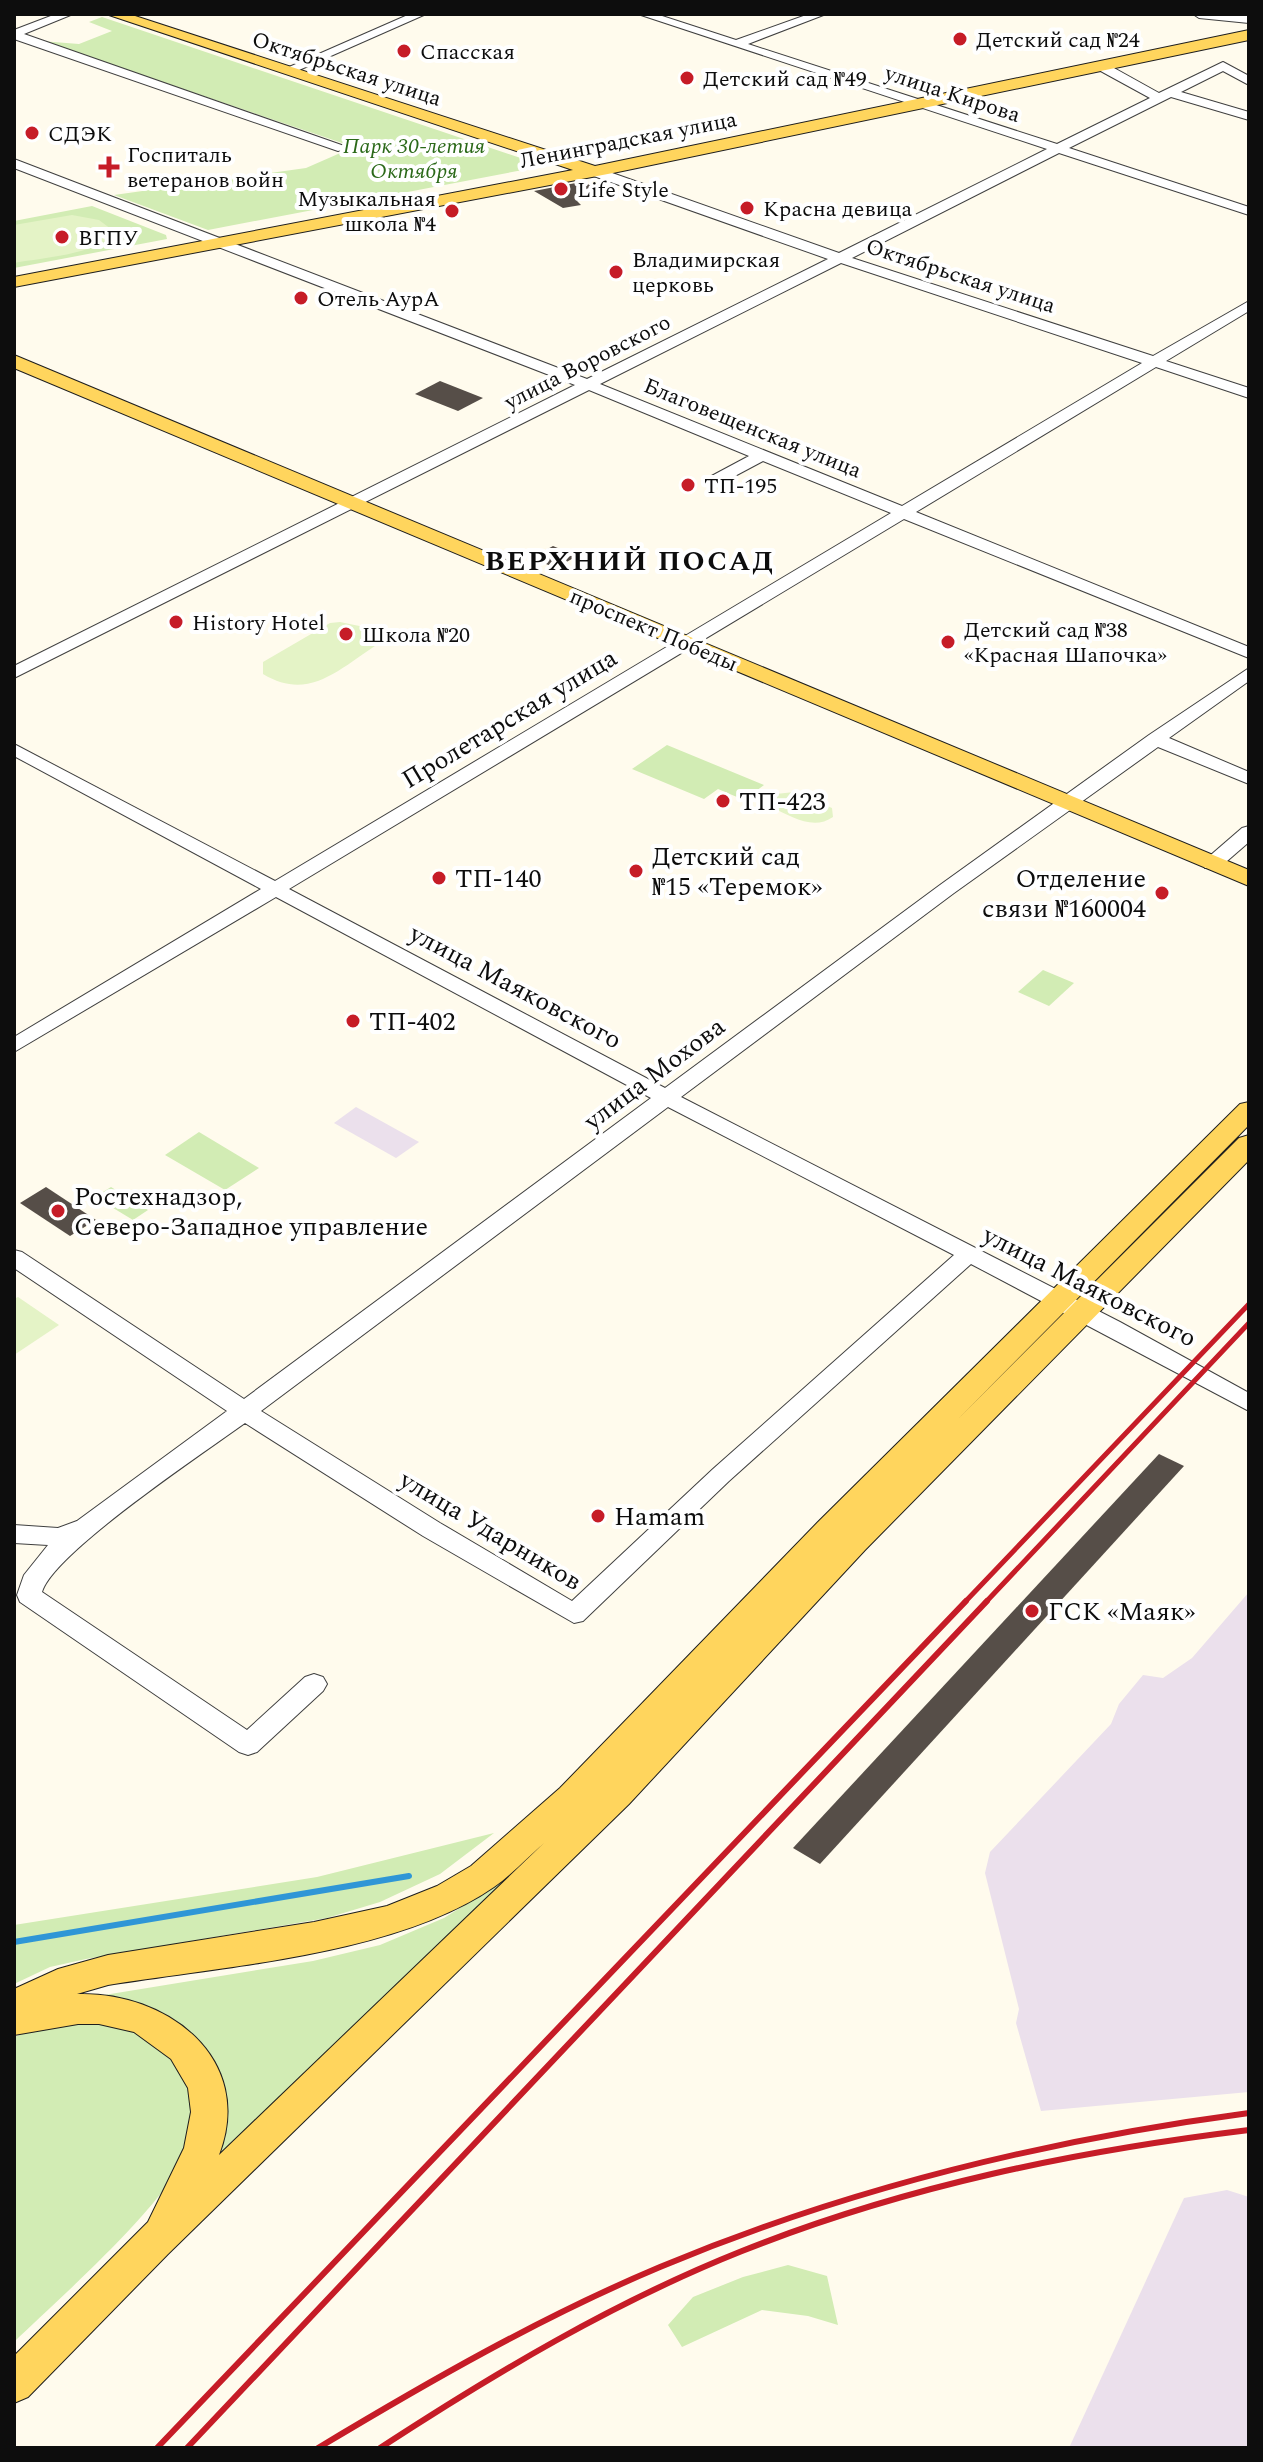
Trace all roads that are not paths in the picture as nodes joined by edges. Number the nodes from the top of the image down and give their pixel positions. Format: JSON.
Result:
{"nodes":[{"id":1,"x":67,"y":14,"type":"edge"},
{"id":2,"x":114,"y":14,"type":"edge"},
{"id":3,"x":420,"y":14,"type":"edge"},
{"id":4,"x":644,"y":14,"type":"edge"},
{"id":5,"x":820,"y":14,"type":"edge"},
{"id":6,"x":1199,"y":14,"type":"edge"},
{"id":7,"x":1249,"y":19,"type":"edge"},
{"id":8,"x":14,"y":35,"type":"edge"},
{"id":9,"x":1249,"y":35,"type":"edge"},
{"id":10,"x":736,"y":44,"type":"junction"},
{"id":11,"x":1101,"y":66,"type":"junction"},
{"id":12,"x":286,"y":71,"type":"junction"},
{"id":13,"x":1249,"y":81,"type":"edge"},
{"id":14,"x":1166,"y":96,"type":"junction"},
{"id":15,"x":924,"y":104,"type":"junction"},
{"id":16,"x":1249,"y":116,"type":"edge"},
{"id":17,"x":343,"y":148,"type":"dead end"},
{"id":18,"x":1060,"y":148,"type":"junction"},
{"id":19,"x":14,"y":163,"type":"edge"},
{"id":20,"x":593,"y":171,"type":"junction"},
{"id":21,"x":1249,"y":211,"type":"edge"},
{"id":22,"x":220,"y":242,"type":"junction"},
{"id":23,"x":842,"y":259,"type":"junction"},
{"id":24,"x":14,"y":282,"type":"edge"},
{"id":25,"x":1249,"y":305,"type":"edge"},
{"id":26,"x":14,"y":361,"type":"edge"},
{"id":27,"x":1156,"y":363,"type":"junction"},
{"id":28,"x":587,"y":385,"type":"junction"},
{"id":29,"x":1249,"y":393,"type":"edge"},
{"id":30,"x":762,"y":455,"type":"junction"},
{"id":31,"x":712,"y":482,"type":"dead end"},
{"id":32,"x":353,"y":503,"type":"junction"},
{"id":33,"x":905,"y":512,"type":"junction"},
{"id":34,"x":685,"y":643,"type":"junction"},
{"id":35,"x":1249,"y":653,"type":"edge"},
{"id":36,"x":14,"y":673,"type":"edge"},
{"id":37,"x":1249,"y":673,"type":"edge"},
{"id":38,"x":1155,"y":739,"type":"junction"},
{"id":39,"x":14,"y":749,"type":"edge"},
{"id":40,"x":1249,"y":779,"type":"edge"},
{"id":41,"x":1064,"y":803,"type":"junction"},
{"id":42,"x":1249,"y":832,"type":"edge"},
{"id":43,"x":1212,"y":864,"type":"junction"},
{"id":44,"x":1246,"y":880,"type":"edge"},
{"id":45,"x":275,"y":890,"type":"junction"},
{"id":46,"x":14,"y":1046,"type":"edge"},
{"id":47,"x":667,"y":1098,"type":"junction"},
{"id":48,"x":1249,"y":1110,"type":"edge"},
{"id":49,"x":1249,"y":1144,"type":"edge"},
{"id":50,"x":967,"y":1255,"type":"junction"},
{"id":51,"x":14,"y":1257,"type":"edge"},
{"id":52,"x":1069,"y":1306,"type":"junction"},
{"id":53,"x":1249,"y":1403,"type":"edge"},
{"id":54,"x":243,"y":1411,"type":"junction"},
{"id":55,"x":96,"y":1521,"type":"junction"},
{"id":56,"x":14,"y":1534,"type":"edge"},
{"id":57,"x":314,"y":1684,"type":"dead end"},
{"id":58,"x":14,"y":2006,"type":"edge"},
{"id":59,"x":14,"y":2020,"type":"edge"},
{"id":60,"x":154,"y":2242,"type":"junction"},
{"id":61,"x":14,"y":2384,"type":"edge"}],
"edges":[{"from":1,"to":8,"type":"street"},
{"from":2,"to":12,"type":"main road","name":"Октябрьская улица"},
{"from":3,"to":12,"type":"street"},
{"from":4,"to":10,"type":"street","name":"улица Кирова"},
{"from":5,"to":10,"type":"street"},
{"from":6,"to":7,"type":"street"},
{"from":8,"to":17,"type":"street"},
{"from":9,"to":11,"type":"main road","name":"Ленинградская улица"},
{"from":10,"to":15,"type":"street","name":"улица Кирова"},
{"from":11,"to":14,"type":"street"},
{"from":11,"to":15,"type":"main road","name":"Ленинградская улица"},
{"from":12,"to":20,"type":"main road","name":"Октябрьская улица"},
{"from":13,"to":14,"type":"street","name":"улица Воровского"},
{"from":14,"to":16,"type":"street"},
{"from":14,"to":18,"type":"street","name":"улица Воровского"},
{"from":15,"to":18,"type":"street","name":"улица Кирова"},
{"from":15,"to":20,"type":"main road","name":"Ленинградская улица"},
{"from":18,"to":21,"type":"street","name":"улица Кирова"},
{"from":18,"to":23,"type":"street","name":"улица Воровского"},
{"from":19,"to":22,"type":"street","name":"Благовещенская улица"},
{"from":20,"to":22,"type":"main road","name":"Ленинградская улица"},
{"from":20,"to":23,"type":"street","name":"Октябрьская улица"},
{"from":22,"to":24,"type":"main road","name":"Ленинградская улица"},
{"from":22,"to":28,"type":"street","name":"Благовещенская улица"},
{"from":23,"to":27,"type":"street","name":"Октябрьская улица"},
{"from":23,"to":28,"type":"street","name":"улица Воровского"},
{"from":25,"to":27,"type":"street","name":"Пролетарская улица"},
{"from":26,"to":32,"type":"main road","name":"проспект Победы"},
{"from":27,"to":29,"type":"street","name":"Октябрьская улица"},
{"from":27,"to":33,"type":"street","name":"Пролетарская улица"},
{"from":28,"to":30,"type":"street","name":"Благовещенская улица"},
{"from":28,"to":32,"type":"street","name":"улица Воровского"},
{"from":30,"to":31,"type":"street"},
{"from":30,"to":33,"type":"street","name":"Благовещенская улица"},
{"from":32,"to":34,"type":"main road","name":"проспект Победы"},
{"from":32,"to":36,"type":"street","name":"улица Воровского"},
{"from":33,"to":34,"type":"street","name":"Пролетарская улица"},
{"from":33,"to":35,"type":"street","name":"Благовещенская улица"},
{"from":34,"to":41,"type":"main road","name":"проспект Победы"},
{"from":34,"to":45,"type":"street","name":"Пролетарская улица"},
{"from":37,"to":38,"type":"street","name":"улица Мохова"},
{"from":38,"to":40,"type":"street"},
{"from":38,"to":41,"type":"street","name":"улица Мохова"},
{"from":39,"to":45,"type":"street","name":"улица Маяковского"},
{"from":41,"to":43,"type":"main road","name":"проспект Победы"},
{"from":41,"to":47,"type":"street","name":"улица Мохова"},
{"from":42,"to":43,"type":"street"},
{"from":43,"to":44,"type":"main road","name":"проспект Победы"},
{"from":45,"to":46,"type":"street","name":"Пролетарская улица"},
{"from":45,"to":47,"type":"street","name":"улица Маяковского"},
{"from":47,"to":50,"type":"street","name":"улица Маяковского"},
{"from":47,"to":54,"type":"street","name":"улица Мохова"},
{"from":48,"to":52,"type":"main road"},
{"from":49,"to":52,"type":"main road"},
{"from":50,"to":52,"type":"street","name":"улица Маяковского"},
{"from":50,"to":54,"type":"street","name":"улица Ударников"},
{"from":51,"to":54,"type":"street","name":"улица Ударников"},
{"from":52,"to":53,"type":"street","name":"улица Маяковского"},
{"from":52,"to":58,"type":"main road"},
{"from":52,"to":60,"type":"main road"},
{"from":54,"to":55,"type":"street","name":"улица Мохова"},
{"from":55,"to":56,"type":"street"},
{"from":55,"to":57,"type":"street"},
{"from":59,"to":60,"type":"main road"},
{"from":60,"to":61,"type":"main road"}]}
